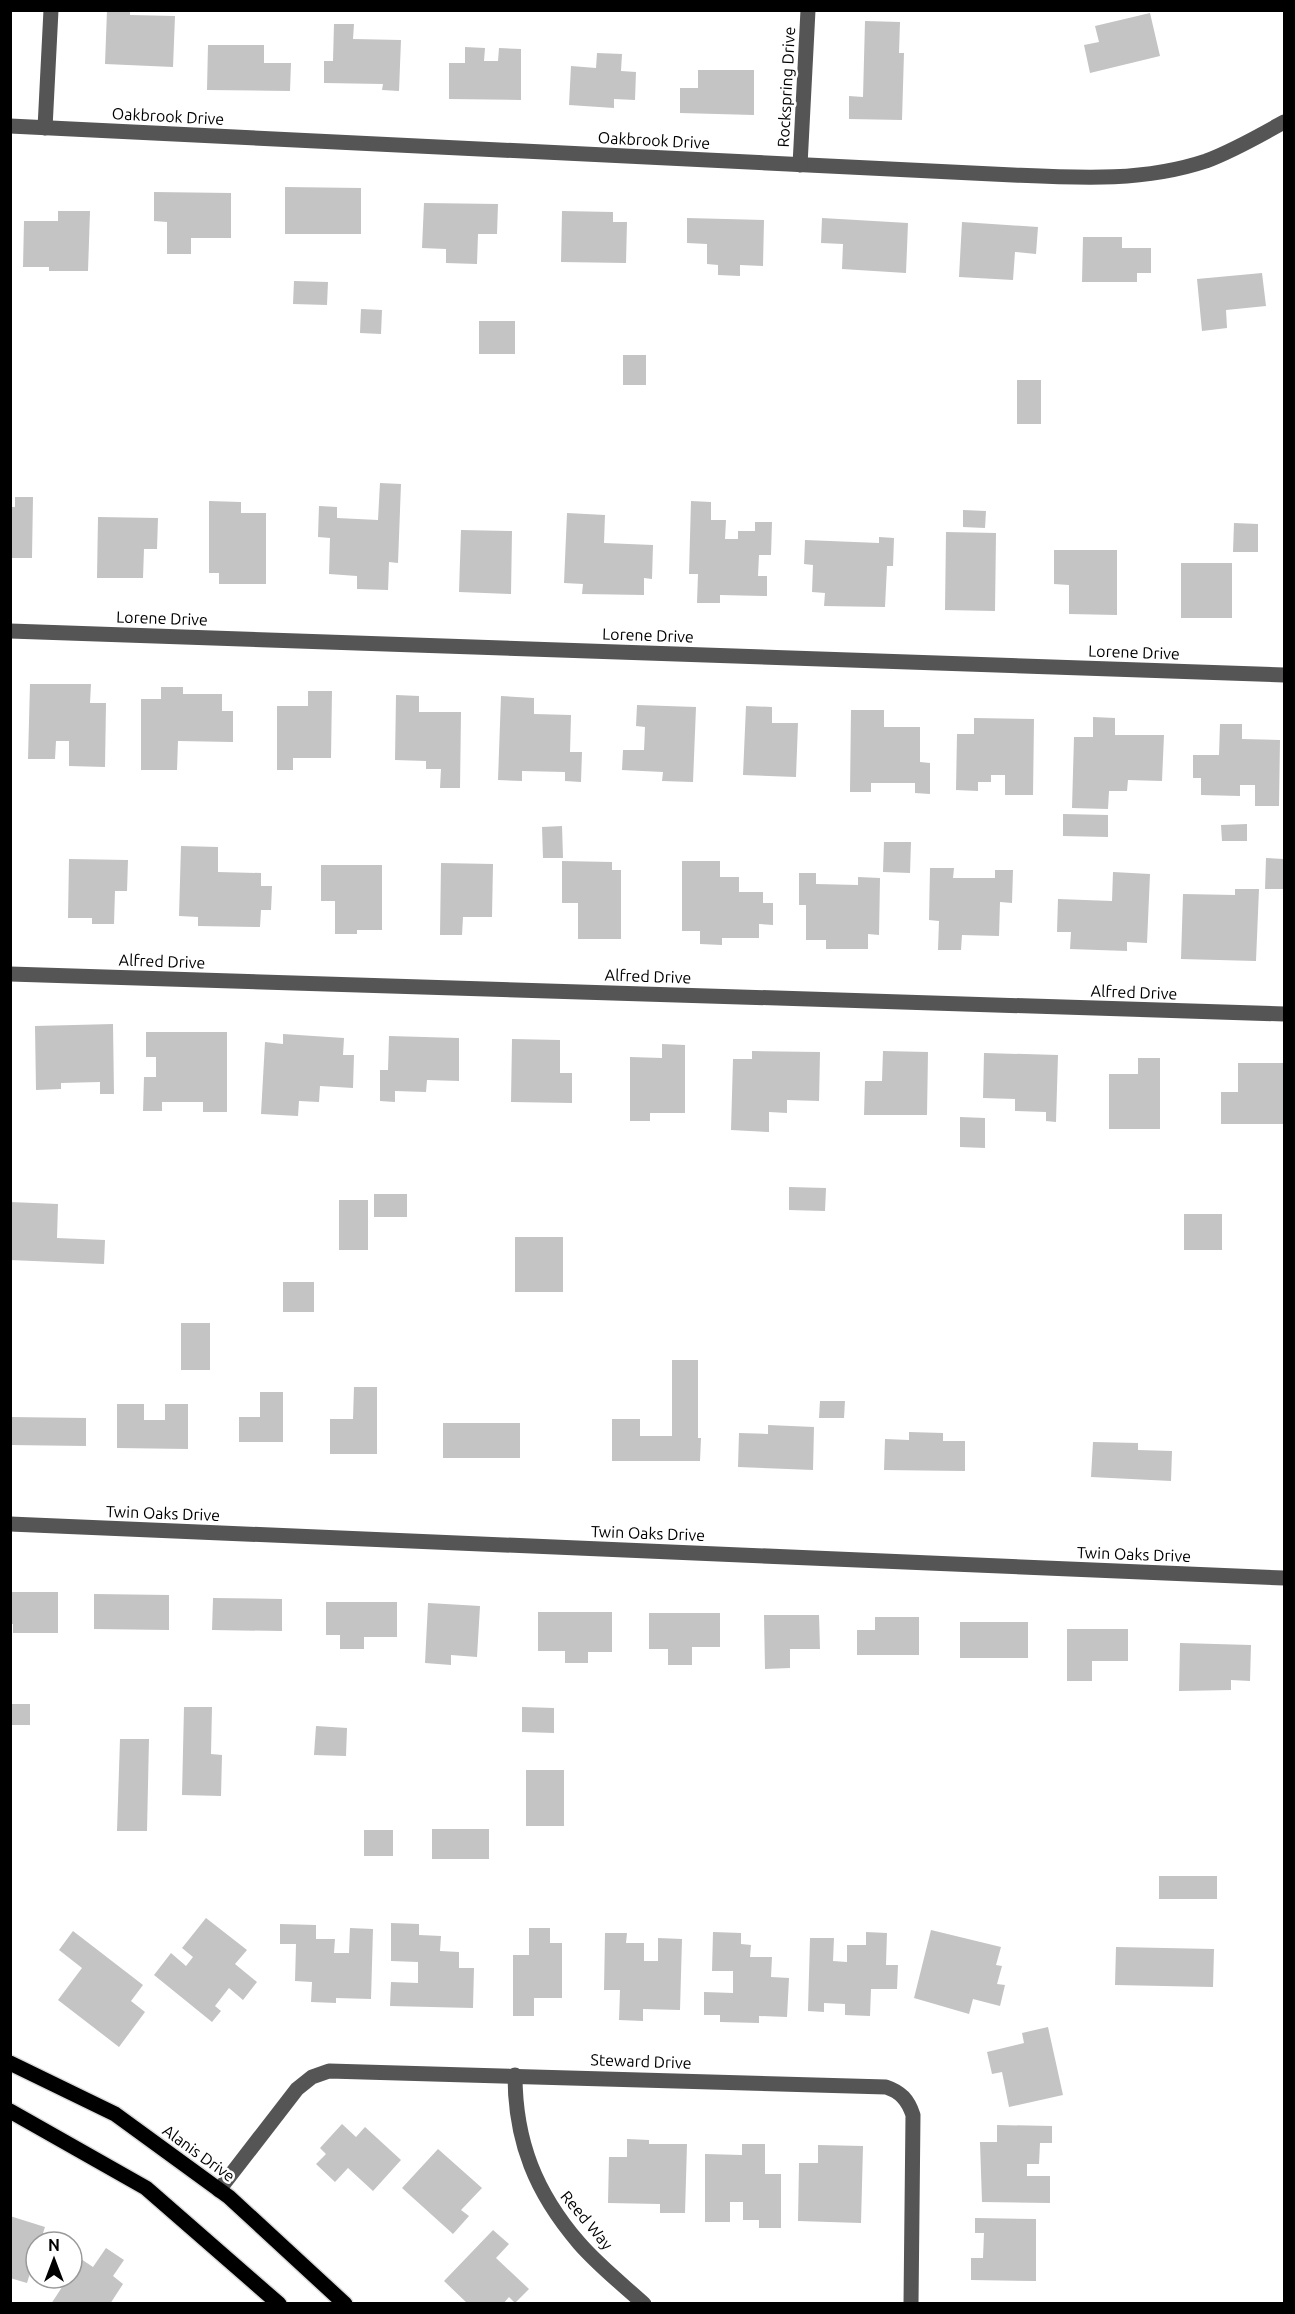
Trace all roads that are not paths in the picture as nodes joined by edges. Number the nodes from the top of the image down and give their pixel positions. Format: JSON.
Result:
{"nodes":[{"id":1,"x":51,"y":10,"type":"edge"},
{"id":2,"x":808,"y":10,"type":"edge"},
{"id":3,"x":1284,"y":122,"type":"edge"},
{"id":4,"x":10,"y":126,"type":"edge"},
{"id":5,"x":45,"y":128,"type":"junction"},
{"id":6,"x":800,"y":165,"type":"junction"},
{"id":7,"x":10,"y":631,"type":"edge"},
{"id":8,"x":1284,"y":675,"type":"edge"},
{"id":9,"x":10,"y":974,"type":"edge"},
{"id":10,"x":1284,"y":1014,"type":"edge"},
{"id":11,"x":10,"y":1524,"type":"edge"},
{"id":12,"x":1284,"y":1578,"type":"edge"},
{"id":13,"x":10,"y":2063,"type":"edge"},
{"id":14,"x":515,"y":2075,"type":"junction"},
{"id":15,"x":10,"y":2111,"type":"edge"},
{"id":16,"x":219,"y":2190,"type":"junction"},
{"id":17,"x":279,"y":2304,"type":"edge"},
{"id":18,"x":345,"y":2304,"type":"edge"},
{"id":19,"x":644,"y":2304,"type":"edge"},
{"id":20,"x":911,"y":2304,"type":"edge"}],
"edges":[{"from":1,"to":5,"type":"street"},
{"from":2,"to":6,"type":"street","name":"Rockspring Drive"},
{"from":3,"to":6,"type":"street","name":"Oakbrook Drive"},
{"from":4,"to":5,"type":"street","name":"Oakbrook Drive"},
{"from":5,"to":6,"type":"street","name":"Oakbrook Drive"},
{"from":7,"to":8,"type":"street","name":"Lorene Drive"},
{"from":9,"to":10,"type":"street","name":"Alfred Drive"},
{"from":11,"to":12,"type":"street","name":"Twin Oaks Drive"},
{"from":13,"to":16,"type":"main road","name":"Alanis Drive"},
{"from":14,"to":16,"type":"street","name":"Steward Drive"},
{"from":14,"to":19,"type":"street","name":"Reed Way"},
{"from":14,"to":20,"type":"street","name":"Steward Drive"},
{"from":15,"to":17,"type":"main road"},
{"from":16,"to":18,"type":"main road","name":"Alanis Drive"}]}
